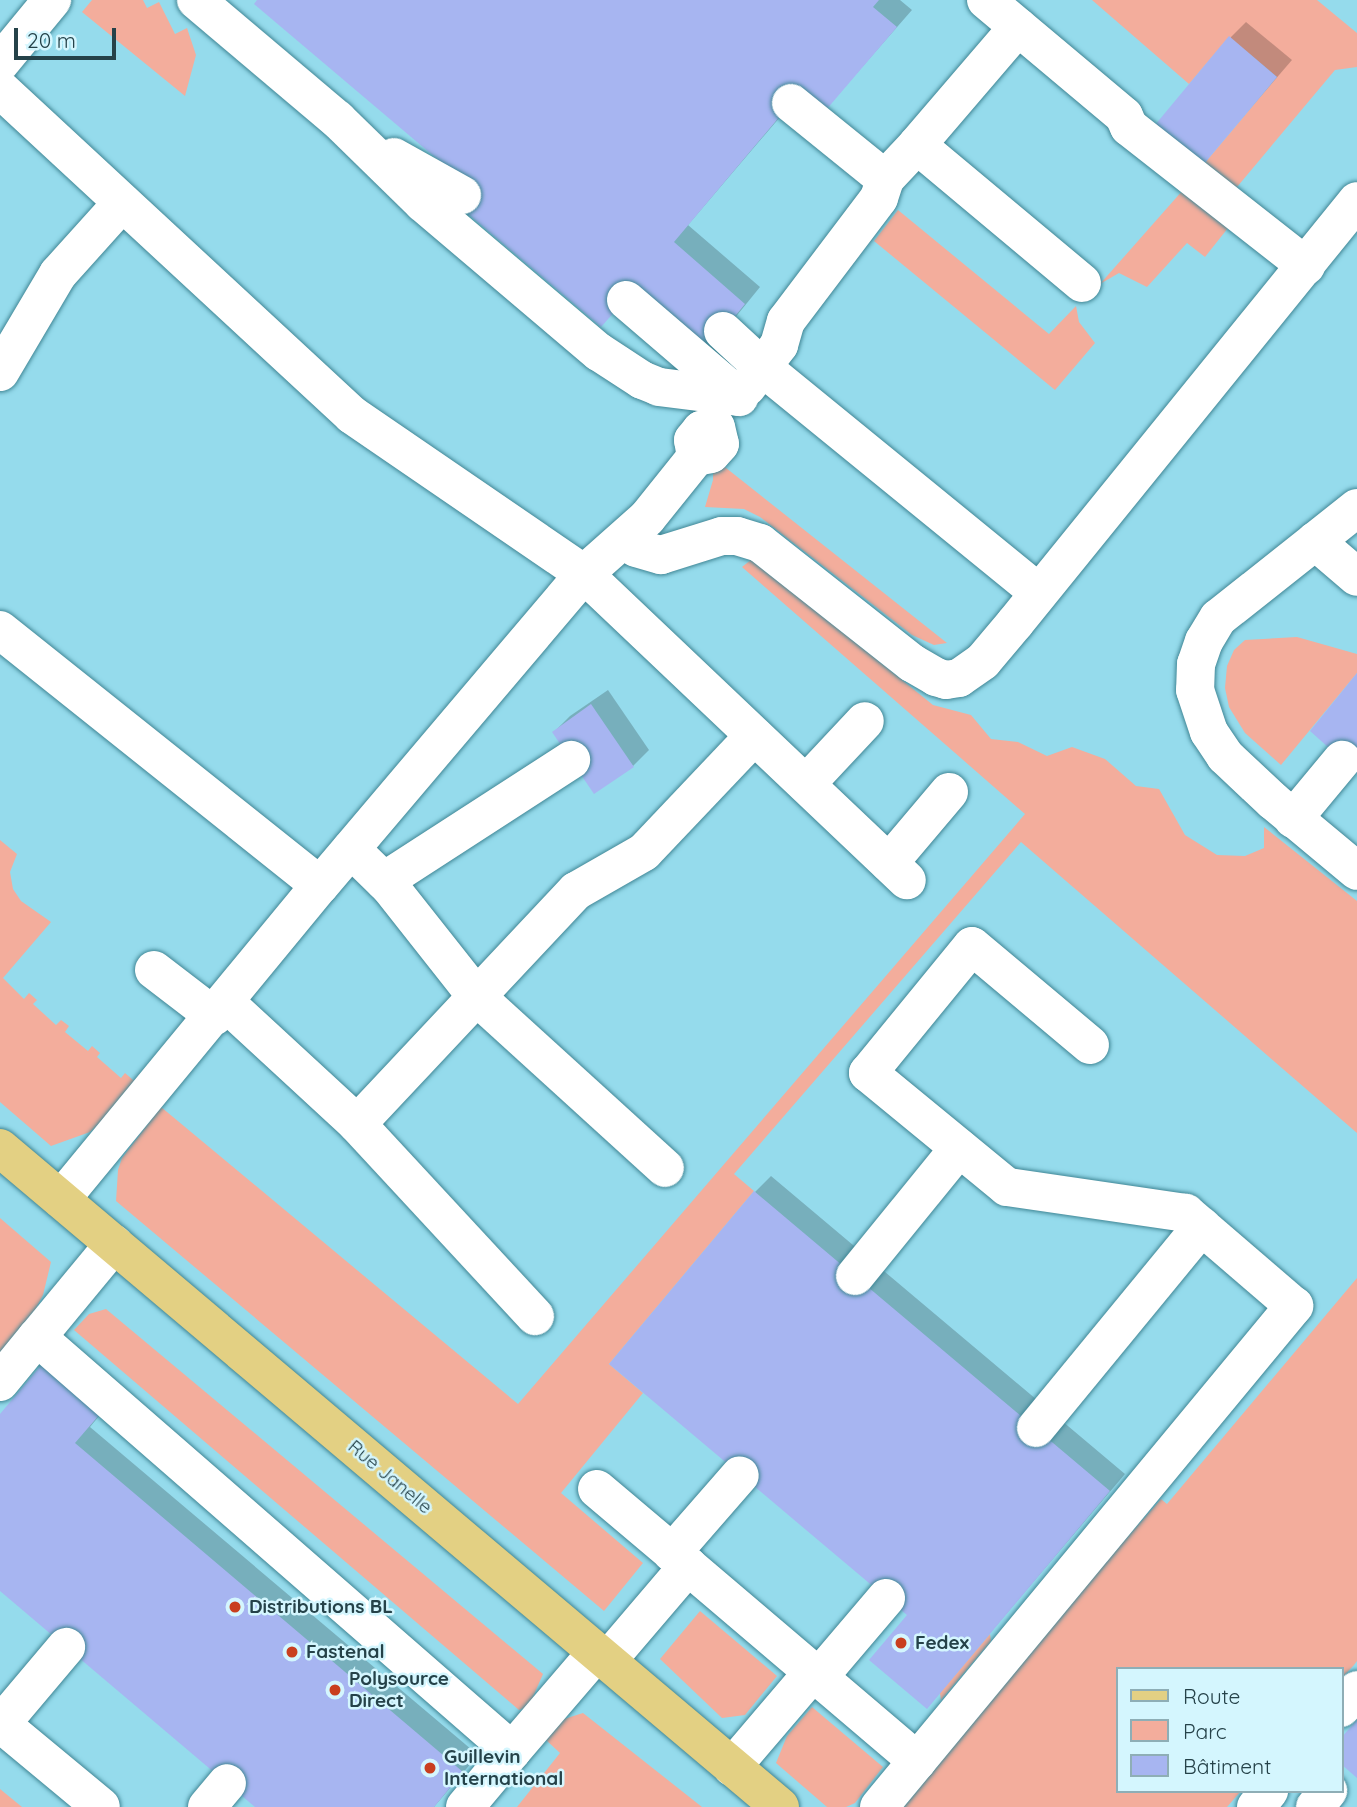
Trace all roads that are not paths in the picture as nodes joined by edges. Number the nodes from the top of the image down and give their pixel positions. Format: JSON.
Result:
{"nodes":[{"id":1,"x":52,"y":0,"type":"edge"},
{"id":2,"x":196,"y":0,"type":"edge"},
{"id":3,"x":986,"y":0,"type":"edge"},
{"id":4,"x":1018,"y":27,"type":"junction"},
{"id":5,"x":0,"y":63,"type":"edge"},
{"id":6,"x":0,"y":89,"type":"edge"},
{"id":7,"x":791,"y":103,"type":"dead end"},
{"id":8,"x":351,"y":133,"type":"junction"},
{"id":9,"x":917,"y":145,"type":"junction"},
{"id":10,"x":885,"y":179,"type":"junction"},
{"id":11,"x":462,"y":195,"type":"dead end"},
{"id":12,"x":1357,"y":201,"type":"edge"},
{"id":13,"x":122,"y":203,"type":"junction"},
{"id":14,"x":1306,"y":266,"type":"junction"},
{"id":15,"x":1082,"y":283,"type":"dead end"},
{"id":16,"x":625,"y":299,"type":"dead end"},
{"id":17,"x":723,"y":331,"type":"dead end"},
{"id":18,"x":762,"y":367,"type":"junction"},
{"id":19,"x":0,"y":372,"type":"edge"},
{"id":20,"x":717,"y":427,"type":"junction"},
{"id":21,"x":1357,"y":508,"type":"edge"},
{"id":22,"x":626,"y":539,"type":"junction"},
{"id":23,"x":1315,"y":541,"type":"junction"},
{"id":24,"x":584,"y":574,"type":"junction"},
{"id":25,"x":1357,"y":577,"type":"edge"},
{"id":26,"x":1039,"y":593,"type":"junction"},
{"id":27,"x":5,"y":646,"type":"edge"},
{"id":28,"x":865,"y":721,"type":"dead end"},
{"id":29,"x":754,"y":736,"type":"junction"},
{"id":30,"x":571,"y":760,"type":"dead end"},
{"id":31,"x":1342,"y":760,"type":"dead end"},
{"id":32,"x":806,"y":784,"type":"junction"},
{"id":33,"x":949,"y":792,"type":"dead end"},
{"id":34,"x":1293,"y":819,"type":"junction"},
{"id":35,"x":351,"y":849,"type":"junction"},
{"id":36,"x":1357,"y":871,"type":"edge"},
{"id":37,"x":384,"y":881,"type":"junction"},
{"id":38,"x":320,"y":885,"type":"junction"},
{"id":39,"x":155,"y":970,"type":"dead end"},
{"id":40,"x":477,"y":997,"type":"junction"},
{"id":41,"x":219,"y":1009,"type":"junction"},
{"id":42,"x":1090,"y":1045,"type":"dead end"},
{"id":43,"x":357,"y":1124,"type":"junction"},
{"id":44,"x":0,"y":1148,"type":"edge"},
{"id":45,"x":959,"y":1148,"type":"junction"},
{"id":46,"x":665,"y":1168,"type":"dead end"},
{"id":47,"x":61,"y":1199,"type":"junction"},
{"id":48,"x":1202,"y":1226,"type":"junction"},
{"id":49,"x":114,"y":1244,"type":"junction"},
{"id":50,"x":855,"y":1276,"type":"dead end"},
{"id":51,"x":535,"y":1316,"type":"dead end"},
{"id":52,"x":37,"y":1337,"type":"junction"},
{"id":53,"x":0,"y":1382,"type":"edge"},
{"id":54,"x":1036,"y":1428,"type":"dead end"},
{"id":55,"x":740,"y":1475,"type":"dead end"},
{"id":56,"x":597,"y":1489,"type":"dead end"},
{"id":57,"x":680,"y":1560,"type":"junction"},
{"id":58,"x":886,"y":1598,"type":"dead end"},
{"id":59,"x":66,"y":1647,"type":"dead end"},
{"id":60,"x":602,"y":1657,"type":"junction"},
{"id":61,"x":815,"y":1675,"type":"junction"},
{"id":62,"x":1357,"y":1690,"type":"edge"},
{"id":63,"x":1343,"y":1706,"type":"edge"},
{"id":64,"x":0,"y":1724,"type":"edge"},
{"id":65,"x":512,"y":1751,"type":"junction"},
{"id":66,"x":917,"y":1761,"type":"junction"},
{"id":67,"x":732,"y":1767,"type":"junction"},
{"id":68,"x":1267,"y":1793,"type":"edge"},
{"id":69,"x":1326,"y":1793,"type":"edge"},
{"id":70,"x":772,"y":1805,"type":"edge"},
{"id":71,"x":101,"y":1807,"type":"edge"},
{"id":72,"x":465,"y":1807,"type":"edge"},
{"id":73,"x":879,"y":1807,"type":"edge"},
{"id":74,"x":1256,"y":1807,"type":"edge"},
{"id":75,"x":1315,"y":1807,"type":"edge"}],
"edges":[{"from":1,"to":5,"type":"lane"},
{"from":2,"to":8,"type":"lane"},
{"from":3,"to":4,"type":"lane"},
{"from":4,"to":9,"type":"lane"},
{"from":4,"to":14,"type":"lane"},
{"from":6,"to":13,"type":"lane"},
{"from":7,"to":10,"type":"lane"},
{"from":8,"to":11,"type":"lane"},
{"from":8,"to":20,"type":"lane"},
{"from":9,"to":10,"type":"lane"},
{"from":9,"to":15,"type":"lane"},
{"from":10,"to":18,"type":"lane"},
{"from":12,"to":14,"type":"lane"},
{"from":13,"to":19,"type":"lane"},
{"from":13,"to":24,"type":"lane"},
{"from":14,"to":26,"type":"lane"},
{"from":16,"to":20,"type":"lane"},
{"from":17,"to":18,"type":"lane"},
{"from":18,"to":20,"type":"lane"},
{"from":18,"to":26,"type":"lane"},
{"from":20,"to":22,"type":"lane"},
{"from":21,"to":23,"type":"lane"},
{"from":22,"to":24,"type":"lane"},
{"from":22,"to":26,"type":"lane"},
{"from":23,"to":25,"type":"lane"},
{"from":23,"to":34,"type":"lane"},
{"from":24,"to":29,"type":"lane"},
{"from":24,"to":35,"type":"lane"},
{"from":27,"to":38,"type":"lane"},
{"from":28,"to":32,"type":"lane"},
{"from":29,"to":32,"type":"lane"},
{"from":29,"to":40,"type":"lane"},
{"from":30,"to":37,"type":"lane"},
{"from":31,"to":34,"type":"lane"},
{"from":32,"to":33,"type":"lane"},
{"from":34,"to":36,"type":"lane"},
{"from":35,"to":37,"type":"lane"},
{"from":35,"to":38,"type":"lane"},
{"from":37,"to":40,"type":"lane"},
{"from":38,"to":41,"type":"lane"},
{"from":39,"to":41,"type":"lane"},
{"from":40,"to":43,"type":"lane"},
{"from":40,"to":46,"type":"lane"},
{"from":41,"to":43,"type":"lane"},
{"from":41,"to":47,"type":"lane"},
{"from":42,"to":45,"type":"lane"},
{"from":43,"to":51,"type":"lane"},
{"from":44,"to":47,"type":"main road","name":"Rue Janelle"},
{"from":45,"to":48,"type":"lane"},
{"from":45,"to":50,"type":"lane"},
{"from":47,"to":49,"type":"main road","name":"Rue Janelle"},
{"from":48,"to":54,"type":"lane"},
{"from":48,"to":66,"type":"lane"},
{"from":49,"to":52,"type":"lane"},
{"from":49,"to":60,"type":"main road","name":"Rue Janelle"},
{"from":52,"to":53,"type":"lane"},
{"from":52,"to":65,"type":"lane"},
{"from":55,"to":57,"type":"lane"},
{"from":56,"to":57,"type":"lane"},
{"from":57,"to":60,"type":"lane"},
{"from":57,"to":61,"type":"lane"},
{"from":58,"to":61,"type":"lane"},
{"from":59,"to":64,"type":"lane"},
{"from":60,"to":65,"type":"lane"},
{"from":60,"to":67,"type":"main road","name":"Rue Janelle"},
{"from":61,"to":66,"type":"lane"},
{"from":61,"to":67,"type":"lane"},
{"from":62,"to":63,"type":"lane"},
{"from":64,"to":71,"type":"lane"},
{"from":65,"to":72,"type":"lane"},
{"from":66,"to":73,"type":"lane"},
{"from":67,"to":70,"type":"main road","name":"Rue Janelle"},
{"from":68,"to":74,"type":"lane"},
{"from":69,"to":75,"type":"lane"}]}
